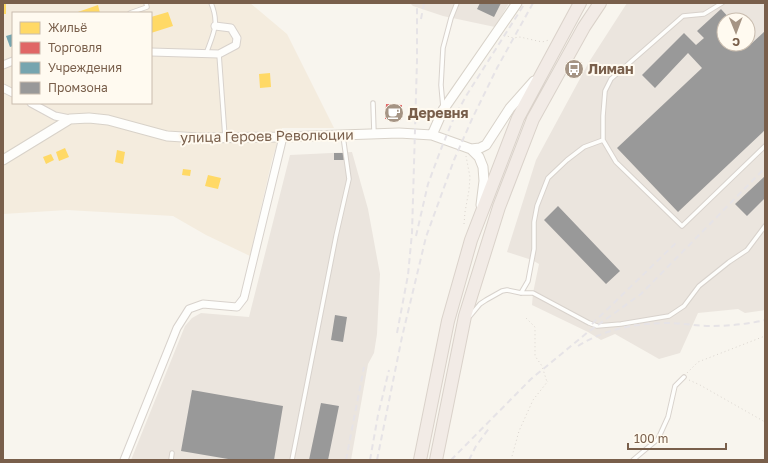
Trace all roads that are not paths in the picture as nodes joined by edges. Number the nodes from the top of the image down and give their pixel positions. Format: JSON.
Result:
{"nodes":[{"id":1,"x":146,"y":3,"type":"edge"},
{"id":2,"x":211,"y":3,"type":"edge"},
{"id":3,"x":457,"y":3,"type":"edge"},
{"id":4,"x":517,"y":3,"type":"edge"},
{"id":5,"x":580,"y":3,"type":"edge"},
{"id":6,"x":600,"y":3,"type":"edge"},
{"id":7,"x":722,"y":3,"type":"edge"},
{"id":8,"x":133,"y":12,"type":"edge"},
{"id":9,"x":215,"y":26,"type":"junction"},
{"id":10,"x":152,"y":52,"type":"edge"},
{"id":11,"x":206,"y":54,"type":"junction"},
{"id":12,"x":219,"y":54,"type":"junction"},
{"id":13,"x":543,"y":71,"type":"junction"},
{"id":14,"x":3,"y":88,"type":"edge"},
{"id":15,"x":12,"y":92,"type":"edge"},
{"id":16,"x":373,"y":103,"type":"dead end"},
{"id":17,"x":33,"y":104,"type":"edge"},
{"id":18,"x":443,"y":110,"type":"junction"},
{"id":19,"x":70,"y":119,"type":"junction"},
{"id":20,"x":374,"y":134,"type":"junction"},
{"id":21,"x":343,"y":135,"type":"junction"},
{"id":22,"x":432,"y":136,"type":"junction"},
{"id":23,"x":283,"y":137,"type":"junction"},
{"id":24,"x":225,"y":138,"type":"junction"},
{"id":25,"x":602,"y":140,"type":"junction"},
{"id":26,"x":765,"y":146,"type":"edge"},
{"id":27,"x":467,"y":148,"type":"junction"},
{"id":28,"x":3,"y":160,"type":"edge"},
{"id":29,"x":480,"y":216,"type":"junction"},
{"id":30,"x":765,"y":226,"type":"edge"},
{"id":31,"x":521,"y":293,"type":"junction"},
{"id":32,"x":463,"y":323,"type":"junction"},
{"id":33,"x":684,"y":377,"type":"road end"},
{"id":34,"x":172,"y":453,"type":"dead end"},
{"id":35,"x":124,"y":460,"type":"edge"},
{"id":36,"x":171,"y":460,"type":"edge"},
{"id":37,"x":292,"y":460,"type":"edge"},
{"id":38,"x":420,"y":460,"type":"edge"},
{"id":39,"x":436,"y":460,"type":"edge"},
{"id":40,"x":633,"y":460,"type":"edge"}],
"edges":[{"from":1,"to":8,"type":"lane"},
{"from":2,"to":9,"type":"lane"},
{"from":3,"to":18,"type":"lane"},
{"from":4,"to":18,"type":"main road"},
{"from":5,"to":13,"type":"highway"},
{"from":6,"to":32,"type":"highway"},
{"from":7,"to":25,"type":"lane"},
{"from":9,"to":11,"type":"lane"},
{"from":9,"to":12,"type":"street"},
{"from":10,"to":11,"type":"street"},
{"from":11,"to":12,"type":"street"},
{"from":12,"to":24,"type":"lane"},
{"from":13,"to":27,"type":"main road"},
{"from":13,"to":29,"type":"highway"},
{"from":14,"to":15,"type":"street"},
{"from":16,"to":20,"type":"lane"},
{"from":17,"to":19,"type":"street"},
{"from":18,"to":22,"type":"main road"},
{"from":19,"to":24,"type":"main road","name":"улица Героев Революции"},
{"from":19,"to":28,"type":"main road","name":"улица Героев Революции"},
{"from":20,"to":21,"type":"main road","name":"улица Героев Революции"},
{"from":20,"to":22,"type":"main road","name":"улица Героев Революции"},
{"from":21,"to":23,"type":"main road","name":"улица Героев Революции"},
{"from":21,"to":37,"type":"lane"},
{"from":22,"to":27,"type":"main road","name":"улица Героев Революции"},
{"from":23,"to":24,"type":"main road","name":"улица Героев Революции"},
{"from":23,"to":35,"type":"street"},
{"from":25,"to":26,"type":"lane"},
{"from":25,"to":31,"type":"lane"},
{"from":27,"to":29,"type":"main road"},
{"from":29,"to":38,"type":"highway"},
{"from":30,"to":31,"type":"lane"},
{"from":31,"to":32,"type":"lane"},
{"from":32,"to":39,"type":"highway"},
{"from":33,"to":40,"type":"lane"},
{"from":34,"to":36,"type":"lane"}]}
